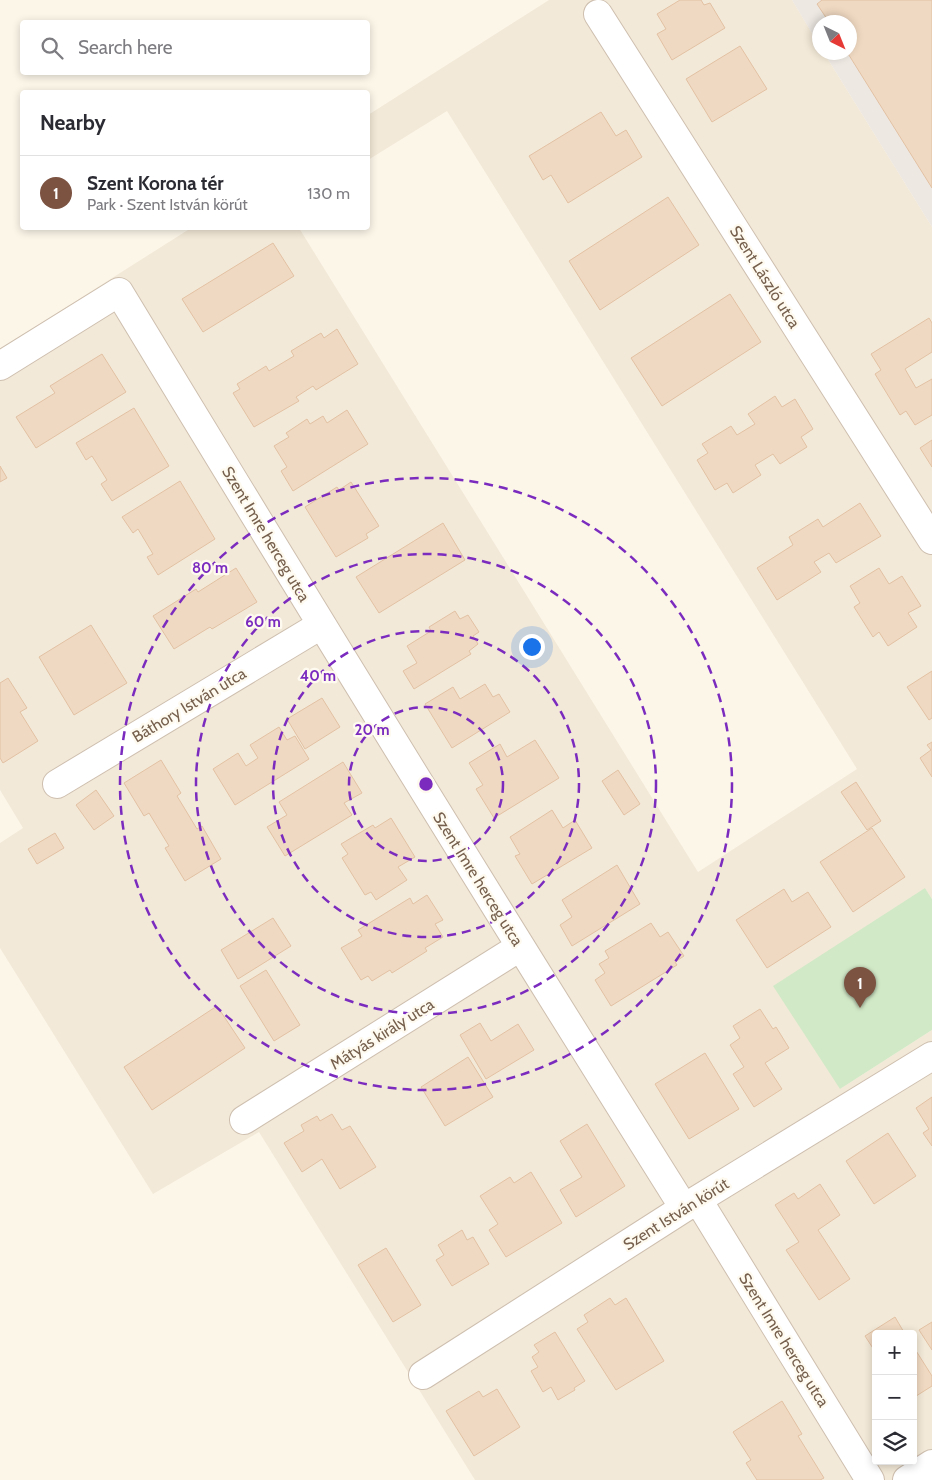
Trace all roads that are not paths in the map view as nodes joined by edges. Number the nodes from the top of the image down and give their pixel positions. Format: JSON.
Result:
{"nodes":[{"id":1,"x":598,"y":14,"type":"dead end"},
{"id":2,"x":0,"y":366,"type":"edge"},
{"id":3,"x":932,"y":540,"type":"edge"},
{"id":4,"x":321,"y":625,"type":"junction"},
{"id":5,"x":57,"y":784,"type":"dead end"},
{"id":6,"x":520,"y":947,"type":"junction"},
{"id":7,"x":932,"y":1056,"type":"edge"},
{"id":8,"x":244,"y":1120,"type":"dead end"},
{"id":9,"x":691,"y":1204,"type":"junction"},
{"id":10,"x":423,"y":1375,"type":"dead end"},
{"id":11,"x":932,"y":1464,"type":"edge"},
{"id":12,"x":870,"y":1480,"type":"edge"},
{"id":13,"x":907,"y":1480,"type":"edge"}],
"edges":[{"from":1,"to":3,"type":"street","name":"Szent László utca"},
{"from":2,"to":4,"type":"street","name":"Szent Imre herceg utca"},
{"from":4,"to":5,"type":"street","name":"Báthory István utca"},
{"from":4,"to":6,"type":"street","name":"Szent Imre herceg utca"},
{"from":6,"to":8,"type":"street","name":"Mátyás király utca"},
{"from":6,"to":9,"type":"street","name":"Szent Imre herceg utca"},
{"from":7,"to":9,"type":"street","name":"Szent István körút"},
{"from":9,"to":10,"type":"street","name":"Szent István körút"},
{"from":9,"to":12,"type":"street","name":"Szent Imre herceg utca"},
{"from":11,"to":13,"type":"street"}]}
